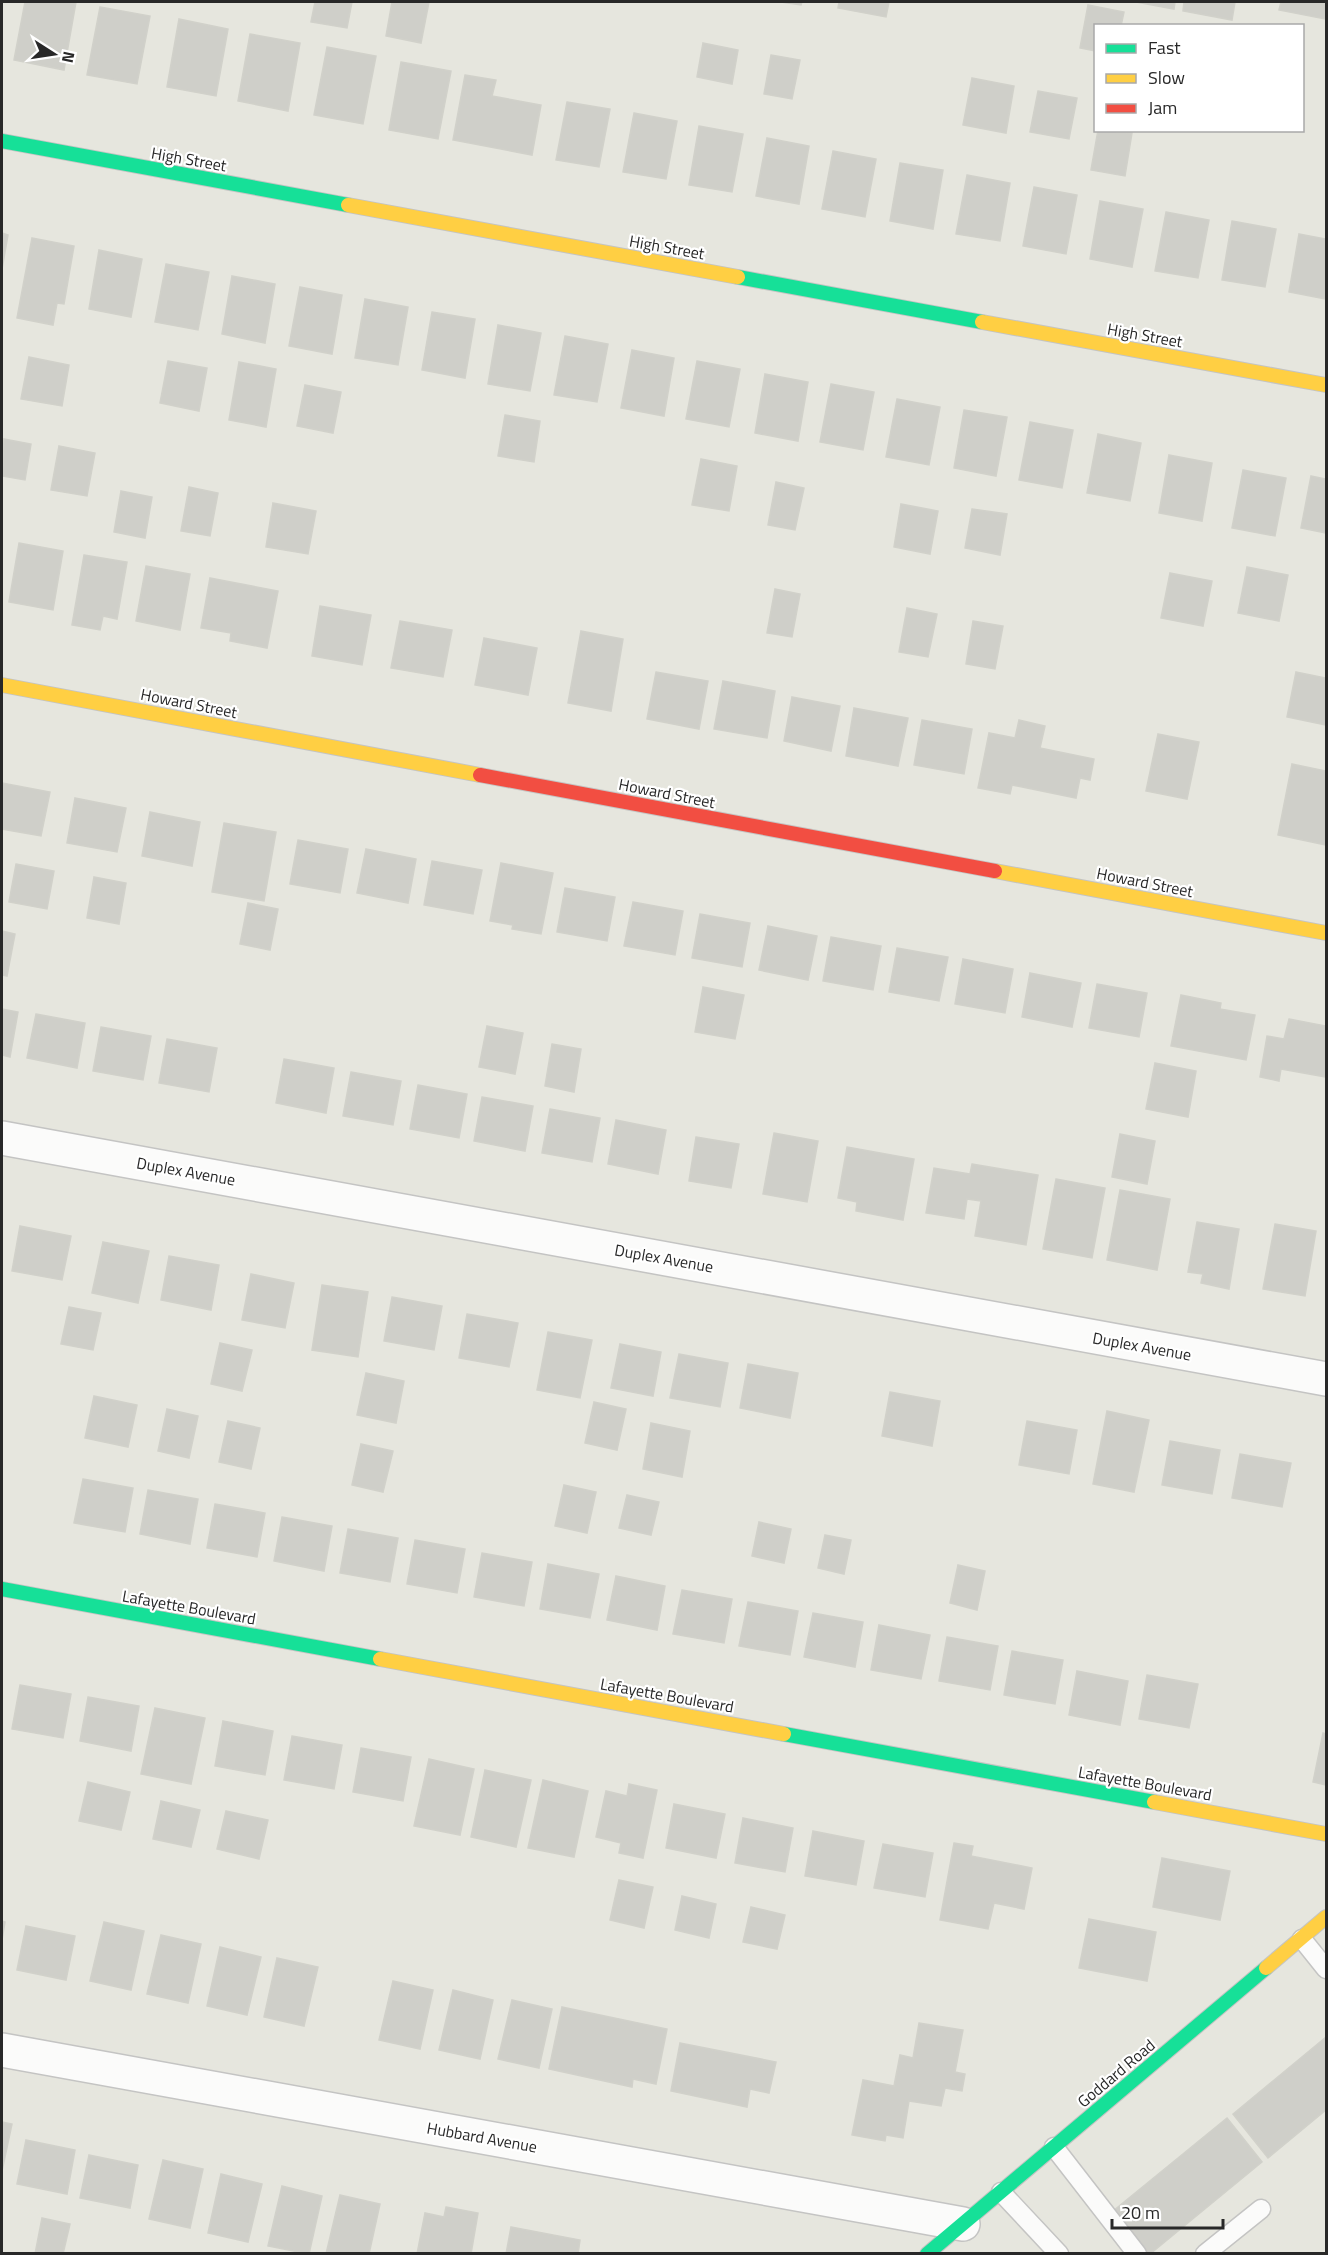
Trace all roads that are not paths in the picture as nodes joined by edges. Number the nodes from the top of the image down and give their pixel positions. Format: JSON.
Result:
{"nodes":[{"id":1,"x":2,"y":141,"type":"edge"},
{"id":2,"x":1326,"y":385,"type":"edge"},
{"id":3,"x":2,"y":685,"type":"edge"},
{"id":4,"x":1326,"y":933,"type":"edge"},
{"id":5,"x":2,"y":1138,"type":"edge"},
{"id":6,"x":1326,"y":1379,"type":"edge"},
{"id":7,"x":2,"y":1589,"type":"edge"},
{"id":8,"x":1326,"y":1834,"type":"edge"},
{"id":9,"x":1326,"y":1917,"type":"edge"},
{"id":10,"x":1302,"y":1939,"type":"junction"},
{"id":11,"x":1326,"y":1969,"type":"edge"},
{"id":12,"x":2,"y":2050,"type":"edge"},
{"id":13,"x":1054,"y":2147,"type":"junction"},
{"id":14,"x":1001,"y":2192,"type":"junction"},
{"id":15,"x":1261,"y":2209,"type":"dead end"},
{"id":16,"x":963,"y":2224,"type":"junction"},
{"id":17,"x":927,"y":2253,"type":"edge"},
{"id":18,"x":1059,"y":2253,"type":"edge"},
{"id":19,"x":1137,"y":2253,"type":"edge"},
{"id":20,"x":1204,"y":2253,"type":"edge"}],
"edges":[{"from":1,"to":2,"type":"street","name":"High Street"},
{"from":3,"to":4,"type":"street","name":"Howard Street"},
{"from":5,"to":6,"type":"street","name":"Duplex Avenue"},
{"from":7,"to":8,"type":"street","name":"Lafayette Boulevard"},
{"from":9,"to":10,"type":"street","name":"Goddard Road"},
{"from":10,"to":11,"type":"lane"},
{"from":10,"to":13,"type":"street","name":"Goddard Road"},
{"from":12,"to":16,"type":"street","name":"Hubbard Avenue"},
{"from":13,"to":14,"type":"street","name":"Goddard Road"},
{"from":13,"to":19,"type":"lane"},
{"from":14,"to":16,"type":"street","name":"Goddard Road"},
{"from":14,"to":18,"type":"lane"},
{"from":15,"to":20,"type":"lane"},
{"from":16,"to":17,"type":"street","name":"Goddard Road"}]}
